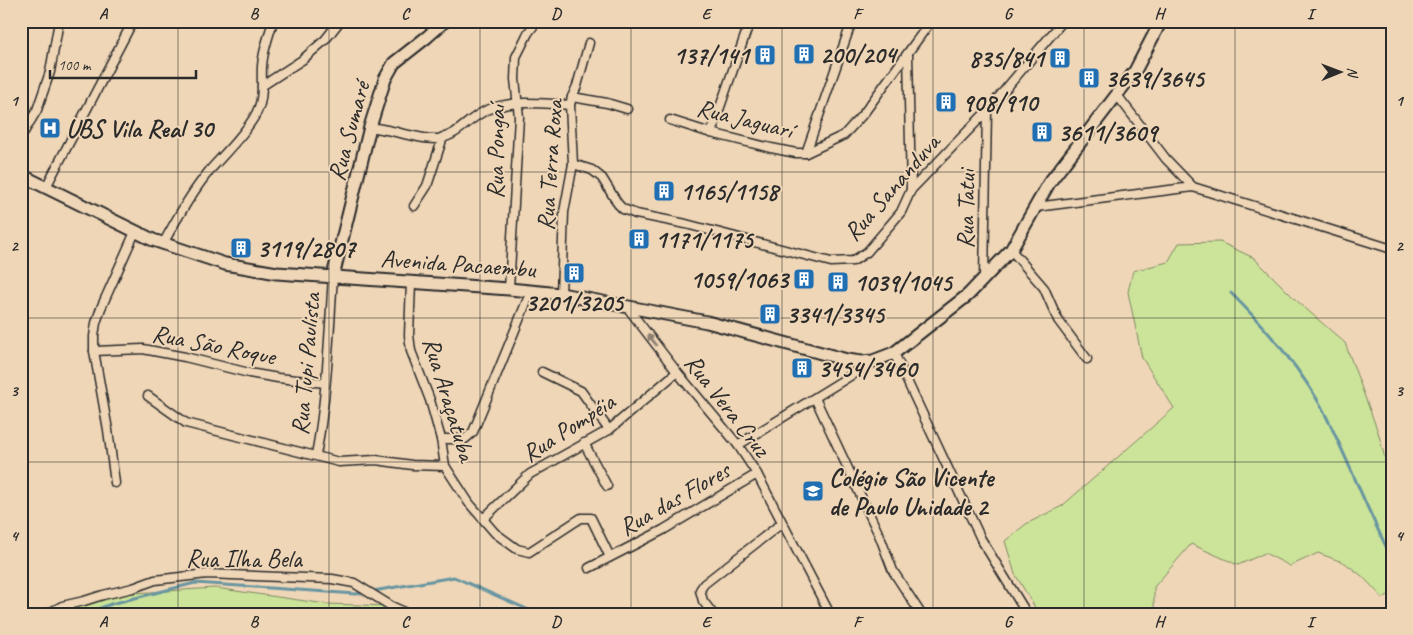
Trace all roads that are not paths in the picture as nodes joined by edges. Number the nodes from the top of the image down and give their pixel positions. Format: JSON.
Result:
{"nodes":[{"id":1,"x":59,"y":21,"type":"edge"},
{"id":2,"x":134,"y":21,"type":"edge"},
{"id":3,"x":274,"y":21,"type":"edge"},
{"id":4,"x":340,"y":21,"type":"edge"},
{"id":5,"x":445,"y":21,"type":"edge"},
{"id":6,"x":537,"y":21,"type":"edge"},
{"id":7,"x":750,"y":21,"type":"edge"},
{"id":8,"x":852,"y":21,"type":"edge"},
{"id":9,"x":931,"y":21,"type":"edge"},
{"id":10,"x":1063,"y":21,"type":"edge"},
{"id":11,"x":1161,"y":21,"type":"edge"},
{"id":12,"x":589,"y":42,"type":"dead end"},
{"id":13,"x":908,"y":54,"type":"junction"},
{"id":14,"x":262,"y":86,"type":"junction"},
{"id":15,"x":1117,"y":95,"type":"junction"},
{"id":16,"x":571,"y":101,"type":"junction"},
{"id":17,"x":518,"y":103,"type":"junction"},
{"id":18,"x":627,"y":109,"type":"dead end"},
{"id":19,"x":987,"y":111,"type":"junction"},
{"id":20,"x":670,"y":120,"type":"dead end"},
{"id":21,"x":370,"y":127,"type":"junction"},
{"id":22,"x":711,"y":133,"type":"junction"},
{"id":23,"x":21,"y":137,"type":"edge"},
{"id":24,"x":443,"y":137,"type":"junction"},
{"id":25,"x":806,"y":153,"type":"junction"},
{"id":26,"x":573,"y":164,"type":"junction"},
{"id":27,"x":21,"y":175,"type":"edge"},
{"id":28,"x":46,"y":187,"type":"junction"},
{"id":29,"x":1192,"y":187,"type":"junction"},
{"id":30,"x":911,"y":190,"type":"junction"},
{"id":31,"x":414,"y":206,"type":"dead end"},
{"id":32,"x":1036,"y":207,"type":"junction"},
{"id":33,"x":135,"y":232,"type":"junction"},
{"id":34,"x":163,"y":244,"type":"junction"},
{"id":35,"x":1392,"y":249,"type":"edge"},
{"id":36,"x":1011,"y":250,"type":"junction"},
{"id":37,"x":333,"y":276,"type":"junction"},
{"id":38,"x":984,"y":278,"type":"junction"},
{"id":39,"x":411,"y":283,"type":"junction"},
{"id":40,"x":509,"y":289,"type":"junction"},
{"id":41,"x":531,"y":291,"type":"junction"},
{"id":42,"x":561,"y":294,"type":"junction"},
{"id":43,"x":627,"y":307,"type":"junction"},
{"id":44,"x":94,"y":351,"type":"junction"},
{"id":45,"x":894,"y":353,"type":"junction"},
{"id":46,"x":1087,"y":359,"type":"dead end"},
{"id":47,"x":873,"y":361,"type":"junction"},
{"id":48,"x":542,"y":372,"type":"dead end"},
{"id":49,"x":677,"y":372,"type":"junction"},
{"id":50,"x":325,"y":383,"type":"junction"},
{"id":51,"x":148,"y":396,"type":"dead end"},
{"id":52,"x":815,"y":398,"type":"junction"},
{"id":53,"x":609,"y":430,"type":"junction"},
{"id":54,"x":441,"y":439,"type":"junction"},
{"id":55,"x":584,"y":443,"type":"junction"},
{"id":56,"x":738,"y":444,"type":"junction"},
{"id":57,"x":316,"y":455,"type":"junction"},
{"id":58,"x":445,"y":466,"type":"junction"},
{"id":59,"x":757,"y":474,"type":"junction"},
{"id":60,"x":115,"y":483,"type":"dead end"},
{"id":61,"x":607,"y":486,"type":"dead end"},
{"id":62,"x":483,"y":519,"type":"junction"},
{"id":63,"x":782,"y":523,"type":"junction"},
{"id":64,"x":610,"y":557,"type":"junction"},
{"id":65,"x":589,"y":568,"type":"dead end"},
{"id":66,"x":47,"y":614,"type":"edge"},
{"id":67,"x":409,"y":614,"type":"edge"},
{"id":68,"x":713,"y":614,"type":"edge"},
{"id":69,"x":830,"y":614,"type":"edge"},
{"id":70,"x":920,"y":614,"type":"edge"},
{"id":71,"x":1027,"y":614,"type":"edge"}],
"edges":[{"from":1,"to":23,"type":"street"},
{"from":2,"to":28,"type":"street"},
{"from":3,"to":14,"type":"street"},
{"from":4,"to":14,"type":"street"},
{"from":5,"to":21,"type":"main road","name":"Rua Sumaré"},
{"from":6,"to":17,"type":"street","name":"Rua Pongaí"},
{"from":7,"to":22,"type":"street"},
{"from":8,"to":25,"type":"street"},
{"from":9,"to":13,"type":"street","name":"Rua Jaguarí"},
{"from":10,"to":19,"type":"street","name":"Rua Sananduva"},
{"from":11,"to":15,"type":"main road"},
{"from":12,"to":16,"type":"street","name":"Rua Terra Roxa"},
{"from":13,"to":25,"type":"street","name":"Rua Jaguarí"},
{"from":13,"to":30,"type":"street"},
{"from":14,"to":34,"type":"street"},
{"from":15,"to":29,"type":"street"},
{"from":15,"to":32,"type":"main road"},
{"from":16,"to":17,"type":"street"},
{"from":16,"to":18,"type":"street"},
{"from":16,"to":26,"type":"street","name":"Rua Terra Roxa"},
{"from":17,"to":24,"type":"street"},
{"from":17,"to":40,"type":"street","name":"Rua Pongaí"},
{"from":19,"to":30,"type":"street","name":"Rua Sananduva"},
{"from":19,"to":38,"type":"street","name":"Rua Tatui"},
{"from":20,"to":22,"type":"street","name":"Rua Jaguarí"},
{"from":21,"to":24,"type":"street"},
{"from":21,"to":37,"type":"main road","name":"Rua Sumaré"},
{"from":22,"to":25,"type":"street","name":"Rua Jaguarí"},
{"from":24,"to":31,"type":"street"},
{"from":26,"to":30,"type":"street","name":"Rua Sananduva"},
{"from":26,"to":42,"type":"street","name":"Rua Terra Roxa"},
{"from":27,"to":28,"type":"main road","name":"Avenida Pacaembu"},
{"from":28,"to":33,"type":"main road","name":"Avenida Pacaembu"},
{"from":29,"to":32,"type":"street"},
{"from":29,"to":35,"type":"street"},
{"from":32,"to":36,"type":"main road"},
{"from":33,"to":34,"type":"main road","name":"Avenida Pacaembu"},
{"from":33,"to":44,"type":"street"},
{"from":34,"to":37,"type":"main road","name":"Avenida Pacaembu"},
{"from":36,"to":38,"type":"main road"},
{"from":36,"to":46,"type":"street"},
{"from":37,"to":39,"type":"main road","name":"Avenida Pacaembu"},
{"from":37,"to":50,"type":"street","name":"Rua Tupi Paulista"},
{"from":38,"to":45,"type":"main road"},
{"from":39,"to":40,"type":"main road","name":"Avenida Pacaembu"},
{"from":39,"to":54,"type":"street","name":"Rua Araçatuba"},
{"from":40,"to":41,"type":"main road","name":"Avenida Pacaembu"},
{"from":41,"to":42,"type":"main road","name":"Avenida Pacaembu"},
{"from":41,"to":54,"type":"street"},
{"from":42,"to":43,"type":"main road","name":"Avenida Pacaembu"},
{"from":43,"to":47,"type":"main road","name":"Avenida Pacaembu"},
{"from":49,"to":43,"type":"street","name":"Rua Vera Cruz","one_way":true},
{"from":44,"to":50,"type":"street","name":"Rua São Roque"},
{"from":44,"to":60,"type":"street"},
{"from":45,"to":47,"type":"main road"},
{"from":45,"to":71,"type":"street"},
{"from":47,"to":52,"type":"street"},
{"from":48,"to":53,"type":"street"},
{"from":49,"to":53,"type":"street","name":"Rua Pompéia"},
{"from":49,"to":56,"type":"street","name":"Rua Vera Cruz"},
{"from":50,"to":57,"type":"street","name":"Rua Tupi Paulista"},
{"from":51,"to":57,"type":"street"},
{"from":52,"to":56,"type":"street"},
{"from":52,"to":70,"type":"street"},
{"from":53,"to":55,"type":"street","name":"Rua Pompéia"},
{"from":54,"to":58,"type":"street","name":"Rua Araçatuba"},
{"from":55,"to":61,"type":"street"},
{"from":55,"to":62,"type":"street","name":"Rua Pompéia"},
{"from":56,"to":59,"type":"street","name":"Rua Vera Cruz"},
{"from":57,"to":58,"type":"street"},
{"from":58,"to":62,"type":"street","name":"Rua Araçatuba"},
{"from":59,"to":63,"type":"street","name":"Rua Vera Cruz"},
{"from":59,"to":64,"type":"street","name":"Rua das Flores"},
{"from":62,"to":64,"type":"street","name":"Rua Araçatuba"},
{"from":63,"to":68,"type":"street"},
{"from":63,"to":69,"type":"street","name":"Rua Vera Cruz"},
{"from":64,"to":65,"type":"street","name":"Rua das Flores"},
{"from":66,"to":67,"type":"street","name":"Rua Ilha Bela"}]}
